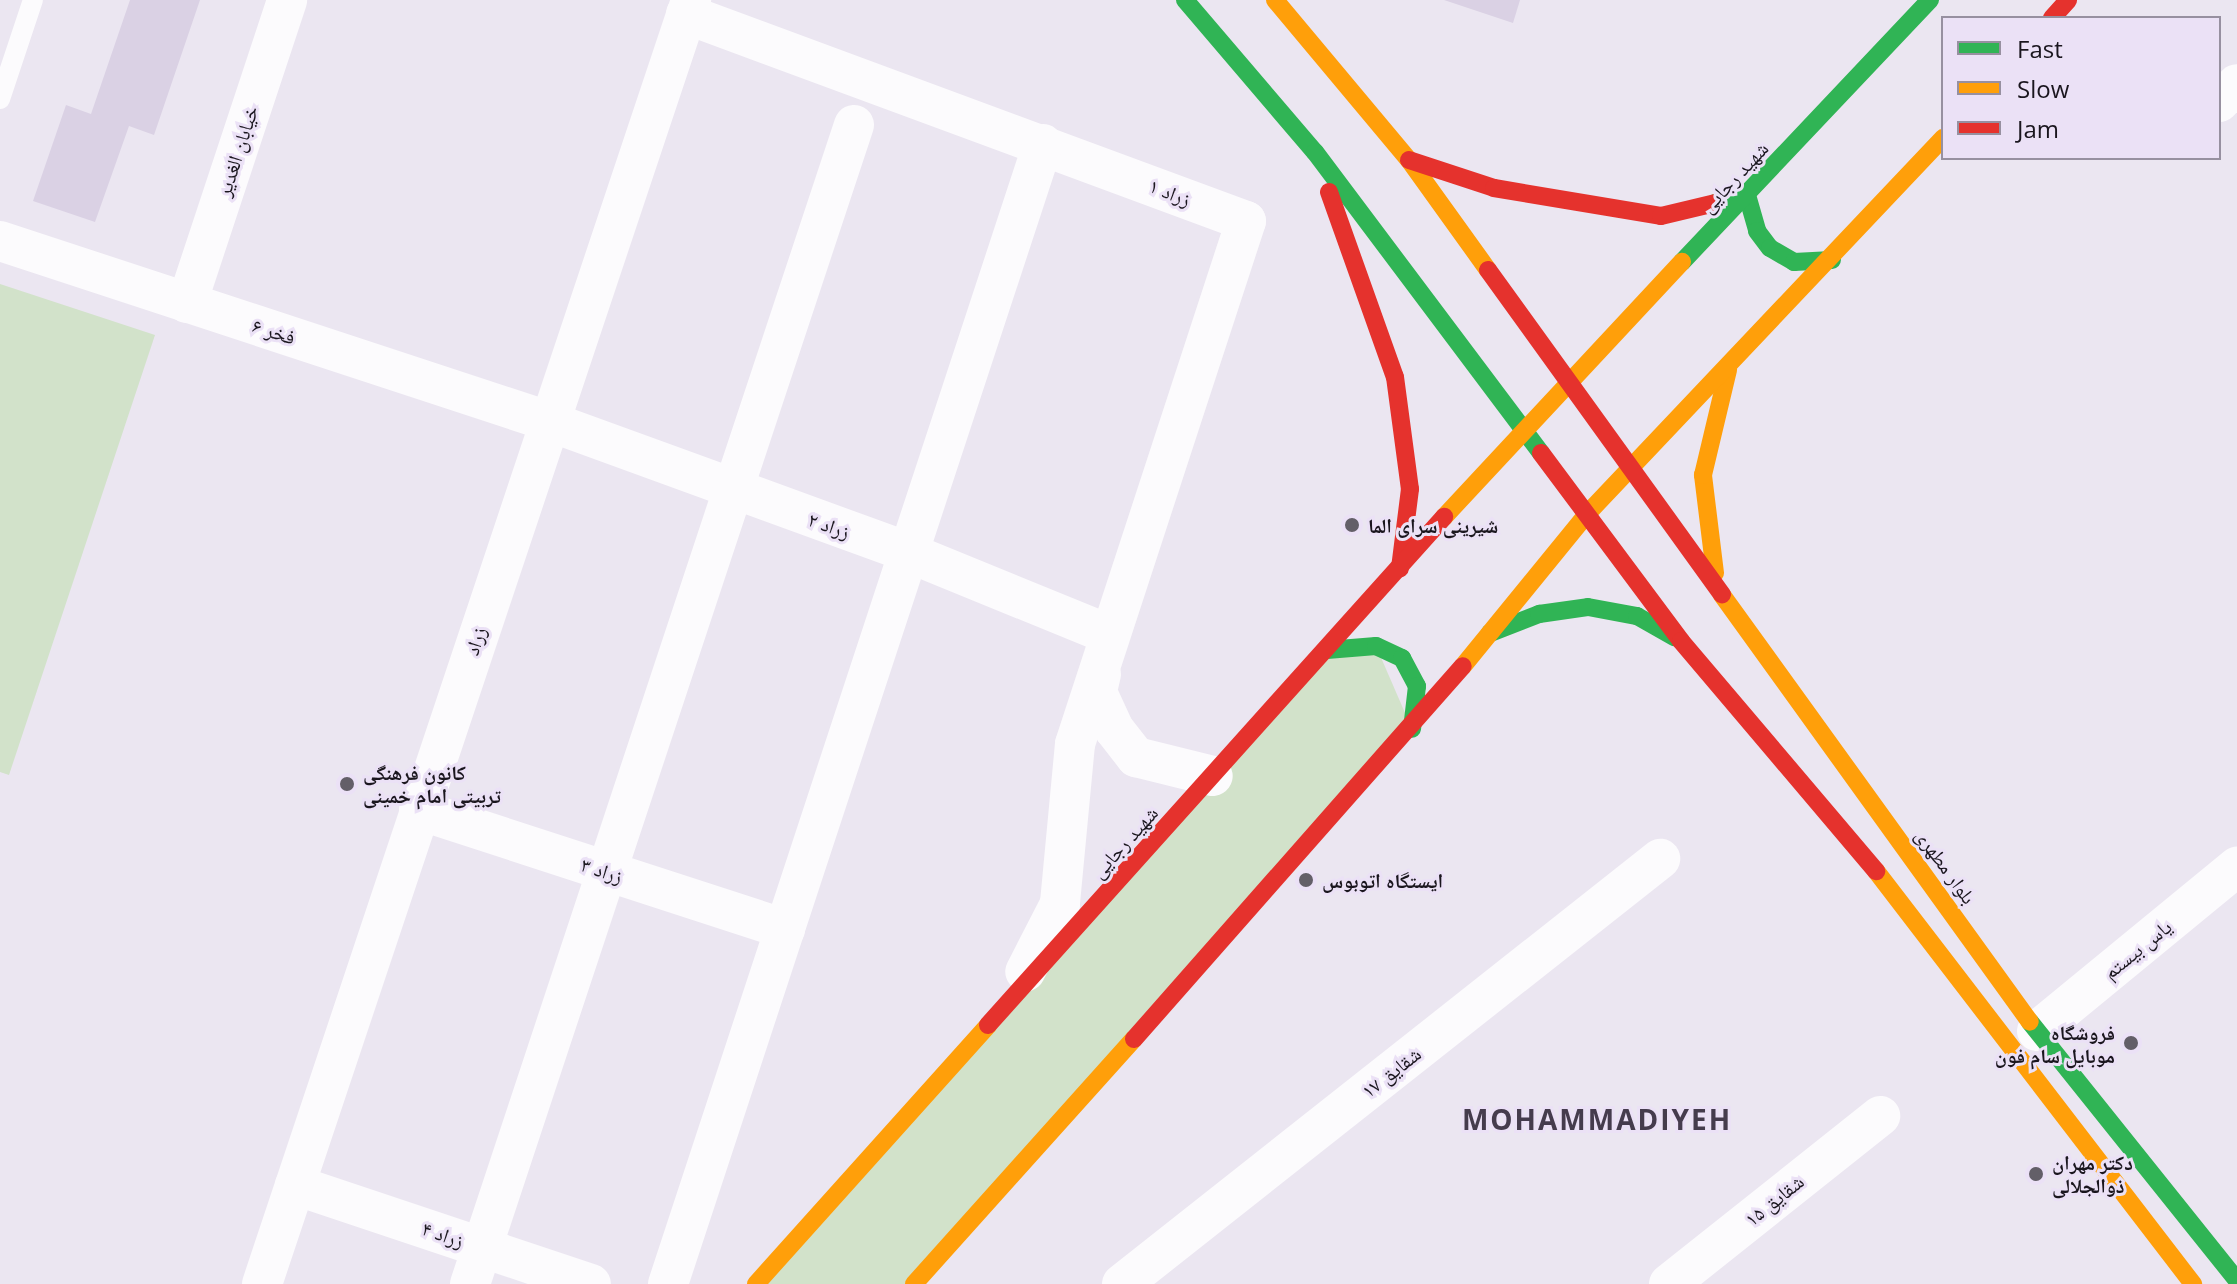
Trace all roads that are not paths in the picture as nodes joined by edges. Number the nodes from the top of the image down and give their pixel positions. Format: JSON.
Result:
{"nodes":[{"id":1,"x":33,"y":0,"type":"edge"},
{"id":2,"x":287,"y":0,"type":"edge"},
{"id":3,"x":1185,"y":0,"type":"edge"},
{"id":4,"x":1275,"y":0,"type":"edge"},
{"id":5,"x":1930,"y":0,"type":"edge"},
{"id":6,"x":2068,"y":0,"type":"edge"},
{"id":7,"x":688,"y":7,"type":"edge"},
{"id":8,"x":2054,"y":16,"type":"edge"},
{"id":9,"x":2237,"y":84,"type":"edge"},
{"id":10,"x":0,"y":99,"type":"edge"},
{"id":11,"x":2221,"y":100,"type":"edge"},
{"id":12,"x":854,"y":125,"type":"dead end"},
{"id":13,"x":1941,"y":140,"type":"edge"},
{"id":14,"x":1043,"y":144,"type":"junction"},
{"id":15,"x":1315,"y":152,"type":"junction"},
{"id":16,"x":1409,"y":160,"type":"junction"},
{"id":17,"x":1747,"y":195,"type":"junction"},
{"id":18,"x":0,"y":241,"type":"edge"},
{"id":19,"x":1832,"y":260,"type":"junction"},
{"id":20,"x":187,"y":303,"type":"junction"},
{"id":21,"x":1730,"y":363,"type":"junction"},
{"id":22,"x":1568,"y":384,"type":"junction"},
{"id":23,"x":548,"y":421,"type":"junction"},
{"id":24,"x":1523,"y":429,"type":"junction"},
{"id":25,"x":1631,"y":468,"type":"junction"},
{"id":26,"x":731,"y":490,"type":"junction"},
{"id":27,"x":1587,"y":514,"type":"junction"},
{"id":28,"x":907,"y":552,"type":"junction"},
{"id":29,"x":1400,"y":568,"type":"junction"},
{"id":30,"x":1718,"y":587,"type":"junction"},
{"id":31,"x":1108,"y":634,"type":"junction"},
{"id":32,"x":1487,"y":634,"type":"junction"},
{"id":33,"x":1681,"y":641,"type":"junction"},
{"id":34,"x":1327,"y":650,"type":"junction"},
{"id":35,"x":1412,"y":729,"type":"junction"},
{"id":36,"x":1213,"y":776,"type":"junction"},
{"id":37,"x":419,"y":810,"type":"junction"},
{"id":38,"x":1660,"y":859,"type":"dead end"},
{"id":39,"x":2237,"y":867,"type":"edge"},
{"id":40,"x":606,"y":871,"type":"junction"},
{"id":41,"x":785,"y":929,"type":"junction"},
{"id":42,"x":1010,"y":1001,"type":"junction"},
{"id":43,"x":2037,"y":1031,"type":"junction"},
{"id":44,"x":1880,"y":1116,"type":"dead end"},
{"id":45,"x":295,"y":1185,"type":"junction"},
{"id":46,"x":476,"y":1266,"type":"edge"},
{"id":47,"x":2237,"y":1280,"type":"edge"},
{"id":48,"x":262,"y":1284,"type":"edge"},
{"id":49,"x":591,"y":1284,"type":"edge"},
{"id":50,"x":668,"y":1284,"type":"edge"},
{"id":51,"x":756,"y":1284,"type":"edge"},
{"id":52,"x":914,"y":1284,"type":"edge"},
{"id":53,"x":1122,"y":1284,"type":"edge"},
{"id":54,"x":1669,"y":1284,"type":"edge"},
{"id":55,"x":2193,"y":1284,"type":"edge"}],
"edges":[{"from":1,"to":10,"type":"lane"},
{"from":2,"to":20,"type":"street","name":"خیابان الغدیر"},
{"from":3,"to":15,"type":"main road"},
{"from":4,"to":16,"type":"main road","name":"بلوار مطهری"},
{"from":5,"to":17,"type":"main road","name":"شهید رجایی"},
{"from":6,"to":8,"type":"main road"},
{"from":7,"to":14,"type":"street","name":"زراد ۱"},
{"from":7,"to":23,"type":"street","name":"زراد"},
{"from":9,"to":11,"type":"street"},
{"from":12,"to":26,"type":"street"},
{"from":13,"to":19,"type":"main road"},
{"from":14,"to":28,"type":"street"},
{"from":14,"to":31,"type":"street","name":"زراد ۱"},
{"from":15,"to":24,"type":"main road"},
{"from":15,"to":29,"type":"main road"},
{"from":16,"to":17,"type":"main road"},
{"from":16,"to":22,"type":"main road","name":"بلوار مطهری"},
{"from":17,"to":19,"type":"main road"},
{"from":17,"to":22,"type":"main road","name":"شهید رجایی"},
{"from":18,"to":20,"type":"street","name":"فخر ۶"},
{"from":19,"to":21,"type":"main road"},
{"from":20,"to":23,"type":"street","name":"فخر ۶"},
{"from":21,"to":25,"type":"main road"},
{"from":21,"to":30,"type":"main road"},
{"from":22,"to":24,"type":"main road","name":"شهید رجایی"},
{"from":22,"to":25,"type":"main road","name":"بلوار مطهری"},
{"from":23,"to":26,"type":"street","name":"زراد ۲"},
{"from":23,"to":37,"type":"street","name":"زراد"},
{"from":24,"to":27,"type":"main road"},
{"from":24,"to":29,"type":"main road","name":"شهید رجایی"},
{"from":25,"to":27,"type":"main road"},
{"from":25,"to":30,"type":"main road","name":"بلوار مطهری"},
{"from":26,"to":28,"type":"street","name":"زراد ۲"},
{"from":26,"to":40,"type":"street"},
{"from":27,"to":32,"type":"main road"},
{"from":27,"to":33,"type":"main road"},
{"from":28,"to":31,"type":"street","name":"زراد ۲"},
{"from":28,"to":41,"type":"street"},
{"from":29,"to":34,"type":"main road","name":"شهید رجایی"},
{"from":30,"to":43,"type":"main road","name":"بلوار مطهری"},
{"from":31,"to":36,"type":"street"},
{"from":31,"to":42,"type":"street"},
{"from":32,"to":33,"type":"main road"},
{"from":32,"to":35,"type":"main road"},
{"from":33,"to":55,"type":"main road"},
{"from":34,"to":35,"type":"main road"},
{"from":34,"to":36,"type":"main road","name":"شهید رجایی"},
{"from":35,"to":52,"type":"main road"},
{"from":36,"to":42,"type":"main road","name":"شهید رجایی"},
{"from":37,"to":40,"type":"street","name":"زراد ۳"},
{"from":37,"to":45,"type":"street","name":"زراد"},
{"from":38,"to":53,"type":"street","name":"شقایق ۱۷"},
{"from":39,"to":43,"type":"street","name":"یاس بیستم"},
{"from":40,"to":41,"type":"street","name":"زراد ۳"},
{"from":40,"to":46,"type":"street"},
{"from":41,"to":50,"type":"street"},
{"from":42,"to":51,"type":"main road","name":"شهید رجایی"},
{"from":43,"to":47,"type":"main road","name":"بلوار مطهری"},
{"from":44,"to":54,"type":"street","name":"شقایق ۱۵"},
{"from":45,"to":46,"type":"street","name":"زراد ۴"},
{"from":45,"to":48,"type":"street","name":"زراد"},
{"from":46,"to":49,"type":"street","name":"زراد ۴"}]}
